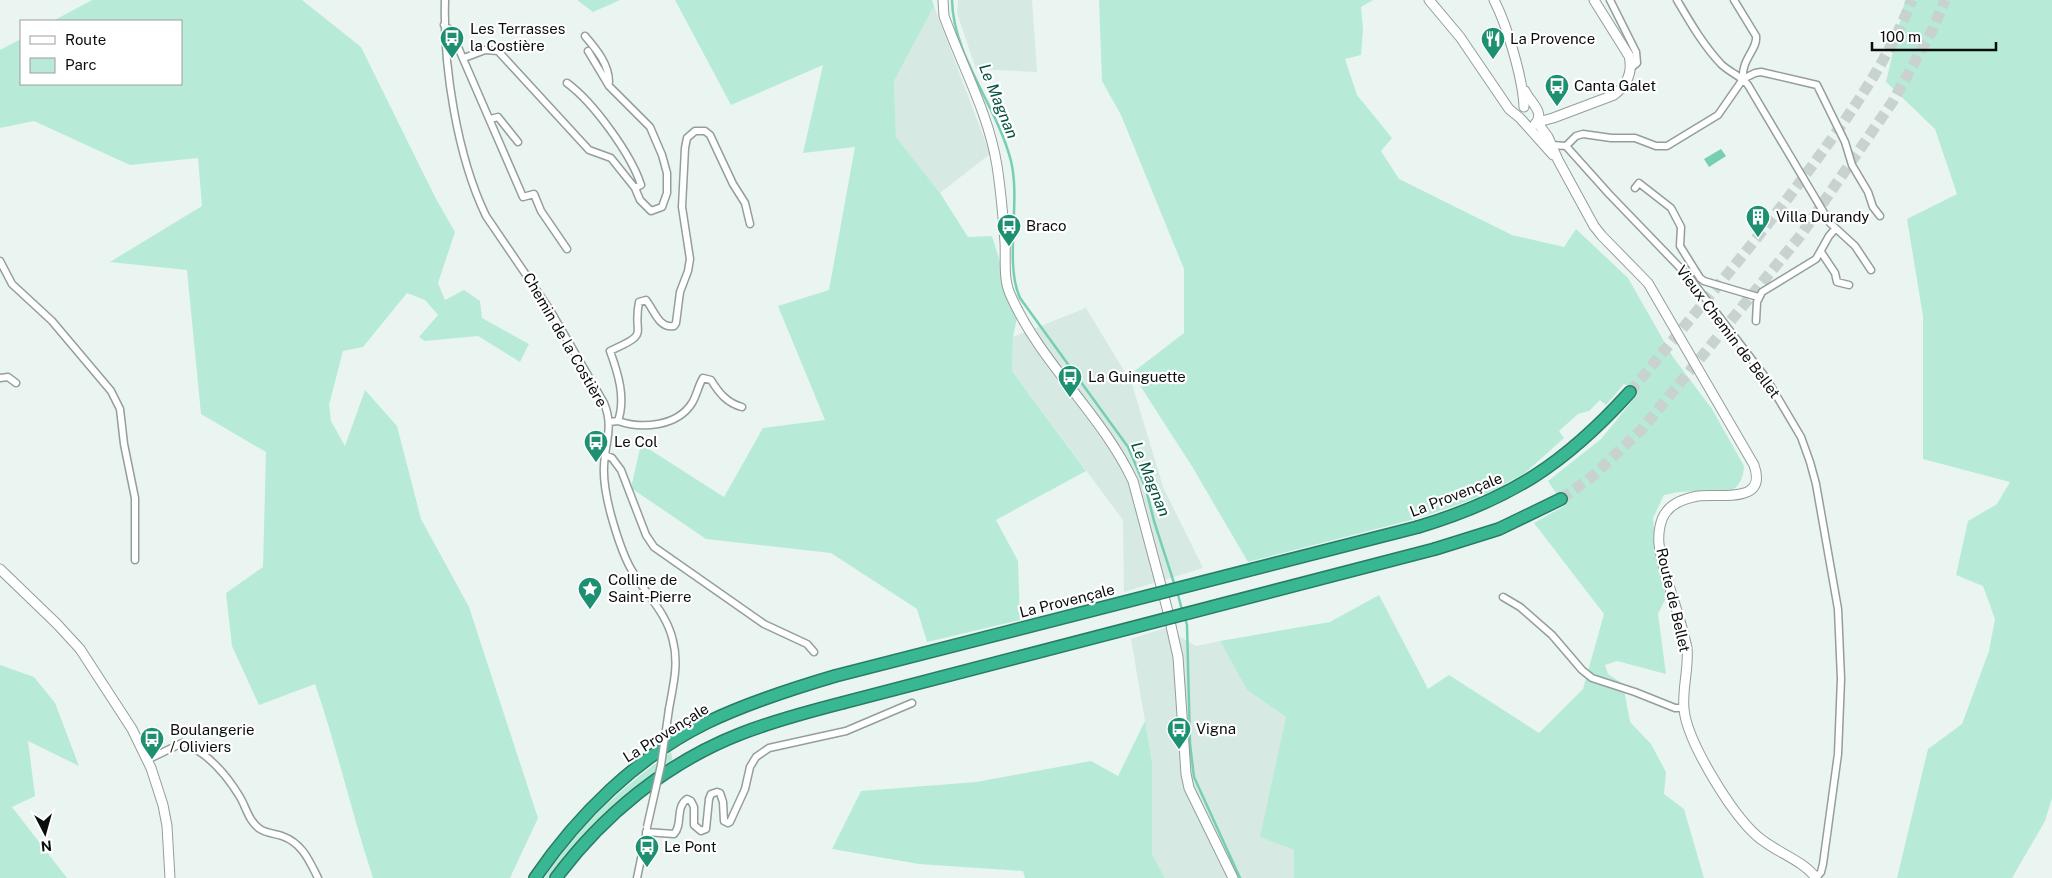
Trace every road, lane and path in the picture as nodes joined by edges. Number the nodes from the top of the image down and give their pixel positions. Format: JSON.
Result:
{"nodes":[{"id":1,"x":445,"y":0,"type":"edge"},
{"id":2,"x":943,"y":0,"type":"edge"},
{"id":3,"x":1429,"y":0,"type":"edge"},
{"id":4,"x":1494,"y":0,"type":"edge"},
{"id":5,"x":1594,"y":0,"type":"edge"},
{"id":6,"x":1610,"y":0,"type":"edge"},
{"id":7,"x":1677,"y":0,"type":"edge"},
{"id":8,"x":1734,"y":0,"type":"edge"},
{"id":9,"x":444,"y":25,"type":"junction"},
{"id":10,"x":584,"y":36,"type":"dead end"},
{"id":11,"x":588,"y":51,"type":"dead end"},
{"id":12,"x":464,"y":58,"type":"junction"},
{"id":13,"x":1631,"y":68,"type":"junction"},
{"id":14,"x":1743,"y":79,"type":"junction"},
{"id":15,"x":567,"y":82,"type":"dead end"},
{"id":16,"x":1520,"y":82,"type":"junction"},
{"id":17,"x":609,"y":86,"type":"junction"},
{"id":18,"x":1536,"y":108,"type":"junction"},
{"id":19,"x":1574,"y":109,"type":"junction"},
{"id":20,"x":1522,"y":111,"type":"junction"},
{"id":21,"x":1553,"y":118,"type":"junction"},
{"id":22,"x":490,"y":119,"type":"junction"},
{"id":23,"x":1538,"y":122,"type":"junction"},
{"id":24,"x":1527,"y":125,"type":"junction"},
{"id":25,"x":1550,"y":141,"type":"junction"},
{"id":26,"x":518,"y":142,"type":"dead end"},
{"id":27,"x":1566,"y":146,"type":"junction"},
{"id":28,"x":1558,"y":160,"type":"junction"},
{"id":29,"x":635,"y":188,"type":"junction"},
{"id":30,"x":1635,"y":188,"type":"dead end"},
{"id":31,"x":1880,"y":216,"type":"dead end"},
{"id":32,"x":750,"y":224,"type":"dead end"},
{"id":33,"x":1835,"y":229,"type":"junction"},
{"id":34,"x":567,"y":249,"type":"dead end"},
{"id":35,"x":1820,"y":252,"type":"junction"},
{"id":36,"x":0,"y":261,"type":"edge"},
{"id":37,"x":1871,"y":270,"type":"dead end"},
{"id":38,"x":1849,"y":285,"type":"dead end"},
{"id":39,"x":1758,"y":297,"type":"junction"},
{"id":40,"x":1756,"y":321,"type":"dead end"},
{"id":41,"x":0,"y":378,"type":"edge"},
{"id":42,"x":16,"y":383,"type":"dead end"},
{"id":43,"x":1630,"y":392,"type":"tunnel mouth"},
{"id":44,"x":742,"y":407,"type":"dead end"},
{"id":45,"x":618,"y":421,"type":"junction"},
{"id":46,"x":609,"y":422,"type":"junction"},
{"id":47,"x":605,"y":455,"type":"junction"},
{"id":48,"x":1560,"y":499,"type":"tunnel mouth"},
{"id":49,"x":135,"y":560,"type":"dead end"},
{"id":50,"x":0,"y":569,"type":"edge"},
{"id":51,"x":1503,"y":597,"type":"dead end"},
{"id":52,"x":814,"y":652,"type":"dead end"},
{"id":53,"x":912,"y":703,"type":"dead end"},
{"id":54,"x":1684,"y":708,"type":"junction"},
{"id":55,"x":147,"y":760,"type":"junction"},
{"id":56,"x":647,"y":830,"type":"junction"},
{"id":57,"x":170,"y":878,"type":"edge"},
{"id":58,"x":318,"y":878,"type":"edge"},
{"id":59,"x":536,"y":878,"type":"edge"},
{"id":60,"x":556,"y":878,"type":"edge"},
{"id":61,"x":637,"y":878,"type":"edge"},
{"id":62,"x":1233,"y":878,"type":"edge"},
{"id":63,"x":1816,"y":878,"type":"edge"}],
"edges":[{"from":1,"to":9,"type":"street","name":"Chemin de la Costière"},
{"from":2,"to":62,"type":"street"},
{"from":3,"to":20,"type":"street"},
{"from":4,"to":16,"type":"street"},
{"from":5,"to":13,"type":"street"},
{"from":6,"to":13,"type":"street"},
{"from":7,"to":14,"type":"street"},
{"from":8,"to":14,"type":"street"},
{"from":9,"to":12,"type":"street"},
{"from":9,"to":46,"type":"street","name":"Chemin de la Costière"},
{"from":10,"to":17,"type":"street"},
{"from":11,"to":17,"type":"street"},
{"from":12,"to":22,"type":"street"},
{"from":12,"to":29,"type":"street"},
{"from":13,"to":19,"type":"street"},
{"from":14,"to":27,"type":"street"},
{"from":14,"to":31,"type":"street"},
{"from":14,"to":33,"type":"street"},
{"from":15,"to":29,"type":"street"},
{"from":16,"to":18,"type":"street"},
{"from":16,"to":20,"type":"street"},
{"from":17,"to":29,"type":"street"},
{"from":18,"to":19,"type":"street"},
{"from":18,"to":20,"type":"street"},
{"from":18,"to":23,"type":"street"},
{"from":19,"to":21,"type":"street"},
{"from":20,"to":24,"type":"street"},
{"from":21,"to":23,"type":"street"},
{"from":21,"to":25,"type":"street"},
{"from":22,"to":26,"type":"street"},
{"from":22,"to":34,"type":"street"},
{"from":23,"to":24,"type":"street"},
{"from":23,"to":25,"type":"street"},
{"from":24,"to":28,"type":"street"},
{"from":25,"to":27,"type":"street"},
{"from":25,"to":28,"type":"street"},
{"from":27,"to":63,"type":"street","name":"Vieux Chemin de Bellet"},
{"from":28,"to":54,"type":"street","name":"Route de Bellet"},
{"from":30,"to":39,"type":"street"},
{"from":32,"to":45,"type":"street"},
{"from":33,"to":35,"type":"street"},
{"from":33,"to":37,"type":"street"},
{"from":35,"to":38,"type":"street"},
{"from":35,"to":39,"type":"street"},
{"from":36,"to":49,"type":"street"},
{"from":39,"to":40,"type":"street"},
{"from":41,"to":42,"type":"street"},
{"from":43,"to":59,"type":"highway","name":"La Provençale","bridge":true},
{"from":44,"to":45,"type":"street"},
{"from":45,"to":46,"type":"street"},
{"from":46,"to":47,"type":"street","name":"Chemin de la Costière"},
{"from":47,"to":52,"type":"street"},
{"from":47,"to":56,"type":"street","name":"Chemin de la Costière","bridge":true},
{"from":48,"to":60,"type":"highway","bridge":true},
{"from":50,"to":55,"type":"street"},
{"from":51,"to":54,"type":"street"},
{"from":53,"to":56,"type":"street"},
{"from":54,"to":63,"type":"street","name":"Route de Bellet"},
{"from":55,"to":57,"type":"street"},
{"from":55,"to":58,"type":"street"},
{"from":56,"to":61,"type":"street"}]}
